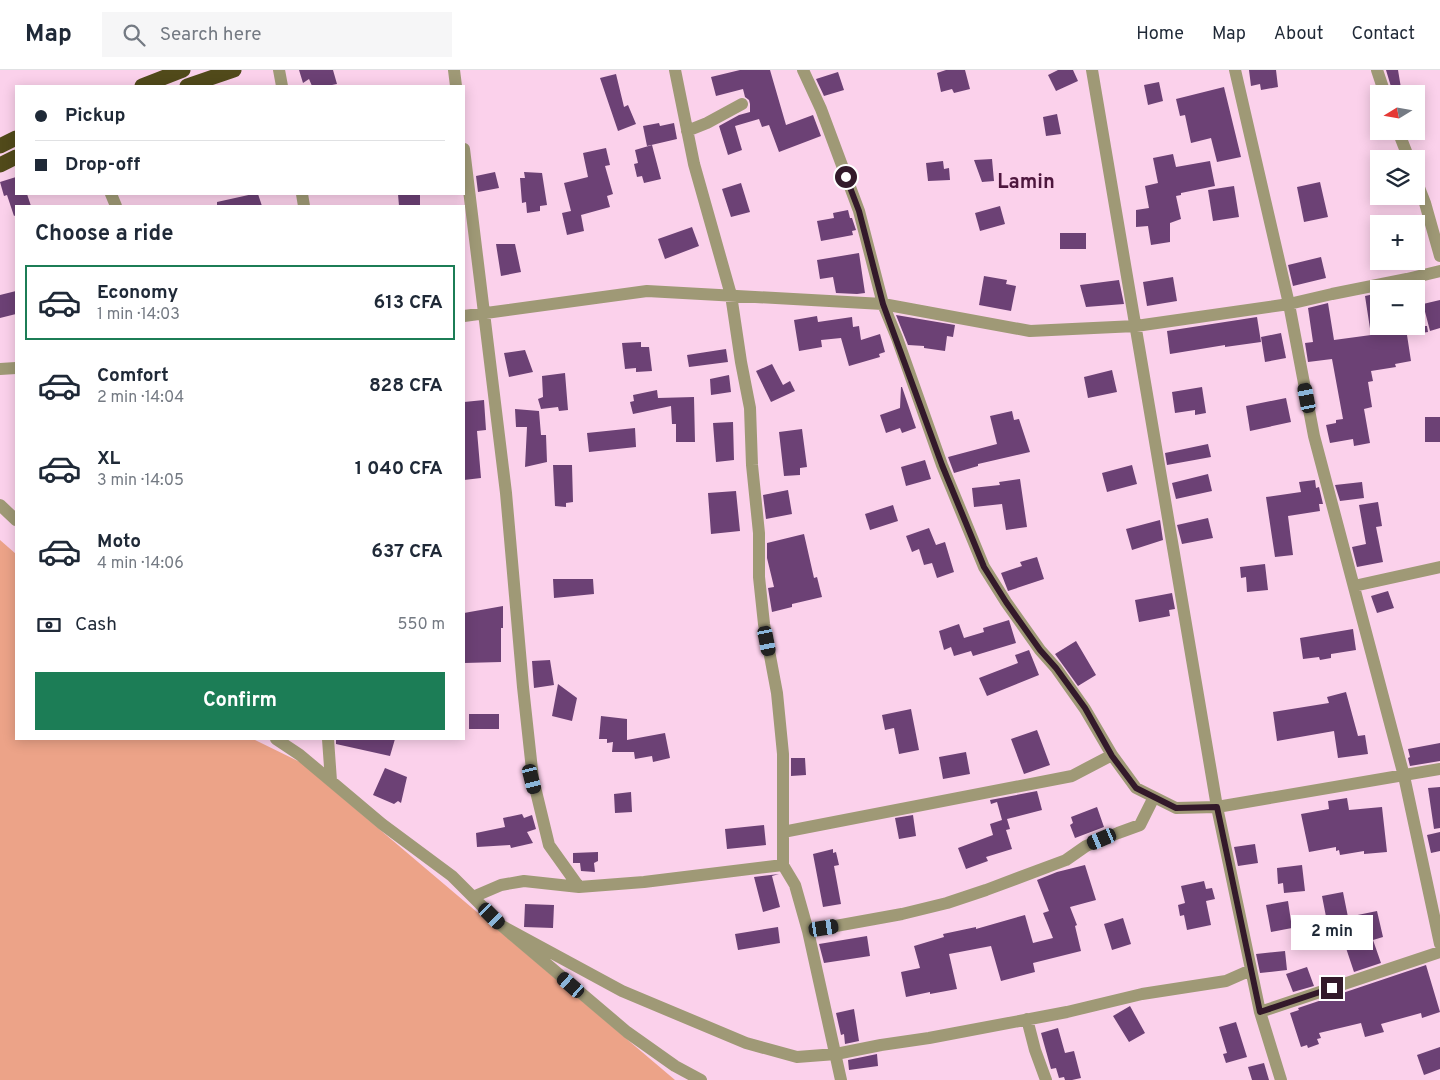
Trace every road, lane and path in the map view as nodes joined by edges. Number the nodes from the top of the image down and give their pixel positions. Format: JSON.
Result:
{"nodes":[{"id":1,"x":183,"y":70,"type":"edge"},
{"id":2,"x":234,"y":70,"type":"edge"},
{"id":3,"x":279,"y":70,"type":"edge"},
{"id":4,"x":454,"y":70,"type":"edge"},
{"id":5,"x":675,"y":70,"type":"edge"},
{"id":6,"x":802,"y":70,"type":"edge"},
{"id":7,"x":1092,"y":70,"type":"edge"},
{"id":8,"x":1235,"y":70,"type":"edge"},
{"id":9,"x":1377,"y":70,"type":"edge"},
{"id":10,"x":145,"y":85,"type":"edge"},
{"id":11,"x":190,"y":85,"type":"edge"},
{"id":12,"x":282,"y":85,"type":"edge"},
{"id":13,"x":456,"y":85,"type":"edge"},
{"id":14,"x":1382,"y":85,"type":"edge"},
{"id":15,"x":742,"y":104,"type":"dead end"},
{"id":16,"x":687,"y":131,"type":"junction"},
{"id":17,"x":15,"y":138,"type":"edge"},
{"id":18,"x":0,"y":146,"type":"edge"},
{"id":19,"x":465,"y":157,"type":"edge"},
{"id":20,"x":15,"y":158,"type":"edge"},
{"id":21,"x":0,"y":165,"type":"edge"},
{"id":22,"x":1424,"y":205,"type":"edge"},
{"id":23,"x":1440,"y":256,"type":"edge"},
{"id":24,"x":1440,"y":271,"type":"edge"},
{"id":25,"x":732,"y":295,"type":"junction"},
{"id":26,"x":883,"y":304,"type":"junction"},
{"id":27,"x":1289,"y":304,"type":"junction"},
{"id":28,"x":484,"y":314,"type":"junction"},
{"id":29,"x":465,"y":316,"type":"edge"},
{"id":30,"x":1136,"y":326,"type":"junction"},
{"id":31,"x":15,"y":368,"type":"edge"},
{"id":32,"x":0,"y":369,"type":"edge"},
{"id":33,"x":0,"y":505,"type":"edge"},
{"id":34,"x":15,"y":519,"type":"edge"},
{"id":35,"x":1440,"y":567,"type":"edge"},
{"id":36,"x":1354,"y":586,"type":"junction"},
{"id":37,"x":278,"y":740,"type":"edge"},
{"id":38,"x":328,"y":740,"type":"edge"},
{"id":39,"x":1112,"y":756,"type":"junction"},
{"id":40,"x":1440,"y":769,"type":"edge"},
{"id":41,"x":1404,"y":776,"type":"junction"},
{"id":42,"x":331,"y":781,"type":"junction"},
{"id":43,"x":1154,"y":797,"type":"junction"},
{"id":44,"x":1217,"y":807,"type":"junction"},
{"id":45,"x":783,"y":832,"type":"junction"},
{"id":46,"x":783,"y":864,"type":"junction"},
{"id":47,"x":579,"y":887,"type":"junction"},
{"id":48,"x":473,"y":897,"type":"junction"},
{"id":49,"x":502,"y":926,"type":"junction"},
{"id":50,"x":808,"y":931,"type":"junction"},
{"id":51,"x":1440,"y":944,"type":"edge"},
{"id":52,"x":1440,"y":952,"type":"edge"},
{"id":53,"x":1251,"y":970,"type":"junction"},
{"id":54,"x":1260,"y":1012,"type":"junction"},
{"id":55,"x":1027,"y":1020,"type":"junction"},
{"id":56,"x":836,"y":1054,"type":"junction"},
{"id":57,"x":701,"y":1080,"type":"edge"},
{"id":58,"x":841,"y":1080,"type":"edge"},
{"id":59,"x":1046,"y":1080,"type":"edge"},
{"id":60,"x":1281,"y":1080,"type":"edge"}],
"edges":[{"from":1,"to":10,"type":"highway"},
{"from":2,"to":11,"type":"highway"},
{"from":3,"to":12,"type":"street"},
{"from":4,"to":13,"type":"street"},
{"from":5,"to":16,"type":"street"},
{"from":6,"to":26,"type":"street"},
{"from":7,"to":30,"type":"street"},
{"from":8,"to":27,"type":"street"},
{"from":9,"to":14,"type":"street"},
{"from":15,"to":16,"type":"street"},
{"from":16,"to":25,"type":"street"},
{"from":17,"to":18,"type":"highway"},
{"from":19,"to":28,"type":"street"},
{"from":20,"to":21,"type":"highway"},
{"from":22,"to":23,"type":"street"},
{"from":24,"to":27,"type":"street"},
{"from":25,"to":26,"type":"street"},
{"from":25,"to":28,"type":"street"},
{"from":25,"to":45,"type":"street"},
{"from":26,"to":30,"type":"street"},
{"from":26,"to":39,"type":"street"},
{"from":27,"to":30,"type":"street"},
{"from":27,"to":36,"type":"street"},
{"from":28,"to":29,"type":"street"},
{"from":28,"to":47,"type":"street"},
{"from":30,"to":44,"type":"street"},
{"from":31,"to":32,"type":"street"},
{"from":33,"to":34,"type":"street"},
{"from":35,"to":36,"type":"street"},
{"from":36,"to":41,"type":"street"},
{"from":37,"to":42,"type":"street"},
{"from":38,"to":42,"type":"street"},
{"from":39,"to":43,"type":"street"},
{"from":39,"to":45,"type":"street"},
{"from":40,"to":41,"type":"street"},
{"from":41,"to":44,"type":"street"},
{"from":41,"to":51,"type":"street"},
{"from":42,"to":48,"type":"street"},
{"from":43,"to":44,"type":"street"},
{"from":43,"to":50,"type":"street"},
{"from":44,"to":53,"type":"street"},
{"from":45,"to":46,"type":"street"},
{"from":46,"to":47,"type":"street"},
{"from":46,"to":50,"type":"street"},
{"from":47,"to":48,"type":"street"},
{"from":48,"to":49,"type":"street"},
{"from":49,"to":56,"type":"street"},
{"from":49,"to":57,"type":"street"},
{"from":50,"to":56,"type":"street"},
{"from":52,"to":54,"type":"street"},
{"from":53,"to":54,"type":"street"},
{"from":53,"to":55,"type":"street"},
{"from":54,"to":60,"type":"street"},
{"from":55,"to":56,"type":"street"},
{"from":55,"to":59,"type":"street"},
{"from":56,"to":58,"type":"street"}]}
